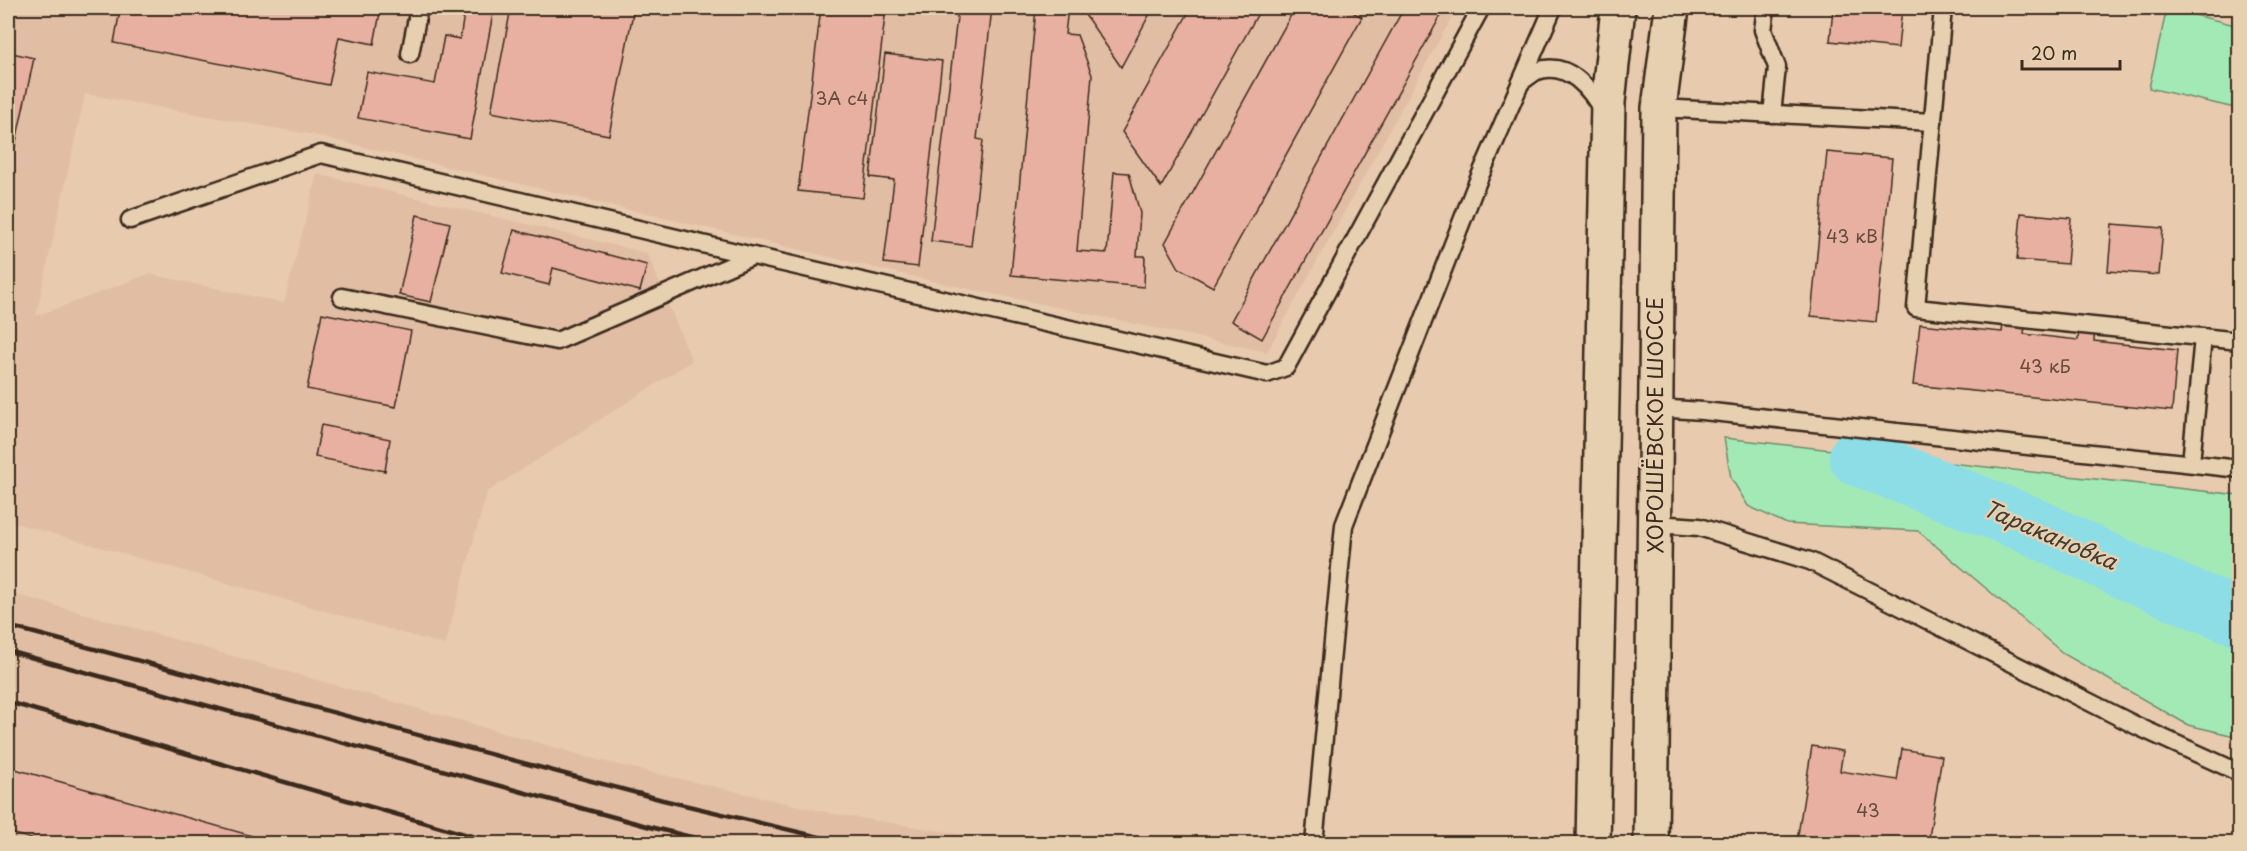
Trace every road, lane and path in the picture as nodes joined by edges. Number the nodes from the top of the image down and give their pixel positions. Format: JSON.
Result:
{"nodes":[{"id":1,"x":419,"y":8,"type":"edge"},
{"id":2,"x":1480,"y":8,"type":"edge"},
{"id":3,"x":1554,"y":8,"type":"edge"},
{"id":4,"x":1618,"y":8,"type":"edge"},
{"id":5,"x":1672,"y":8,"type":"edge"},
{"id":6,"x":1766,"y":8,"type":"edge"},
{"id":7,"x":1943,"y":8,"type":"edge"},
{"id":8,"x":410,"y":54,"type":"dead end"},
{"id":9,"x":1521,"y":83,"type":"junction"},
{"id":10,"x":1659,"y":108,"type":"junction"},
{"id":11,"x":1772,"y":114,"type":"junction"},
{"id":12,"x":1608,"y":122,"type":"junction"},
{"id":13,"x":1933,"y":122,"type":"junction"},
{"id":14,"x":130,"y":220,"type":"dead end"},
{"id":15,"x":753,"y":256,"type":"junction"},
{"id":16,"x":342,"y":297,"type":"dead end"},
{"id":17,"x":2203,"y":337,"type":"junction"},
{"id":18,"x":2240,"y":340,"type":"edge"},
{"id":19,"x":1655,"y":408,"type":"junction"},
{"id":20,"x":2191,"y":463,"type":"junction"},
{"id":21,"x":2240,"y":469,"type":"edge"},
{"id":22,"x":1656,"y":524,"type":"junction"},
{"id":23,"x":2240,"y":773,"type":"edge"},
{"id":24,"x":1314,"y":843,"type":"edge"},
{"id":25,"x":1593,"y":843,"type":"edge"},
{"id":26,"x":1651,"y":843,"type":"edge"}],
"edges":[{"from":1,"to":8,"type":"lane"},
{"from":2,"to":15,"type":"lane"},
{"from":3,"to":9,"type":"lane"},
{"from":4,"to":12,"type":"main road"},
{"from":5,"to":10,"type":"main road","name":"ХОРОШЁВСКОЕ ШОССЕ"},
{"from":6,"to":11,"type":"lane"},
{"from":7,"to":13,"type":"lane"},
{"from":9,"to":12,"type":"lane"},
{"from":9,"to":24,"type":"lane"},
{"from":10,"to":11,"type":"lane"},
{"from":10,"to":19,"type":"main road","name":"ХОРОШЁВСКОЕ ШОССЕ"},
{"from":11,"to":13,"type":"lane"},
{"from":12,"to":25,"type":"main road"},
{"from":13,"to":17,"type":"lane"},
{"from":14,"to":15,"type":"lane"},
{"from":15,"to":16,"type":"lane"},
{"from":17,"to":18,"type":"lane"},
{"from":17,"to":20,"type":"lane"},
{"from":19,"to":20,"type":"lane"},
{"from":19,"to":22,"type":"main road","name":"ХОРОШЁВСКОЕ ШОССЕ"},
{"from":20,"to":21,"type":"lane"},
{"from":22,"to":23,"type":"lane"},
{"from":22,"to":26,"type":"main road","name":"ХОРОШЁВСКОЕ ШОССЕ"}]}
